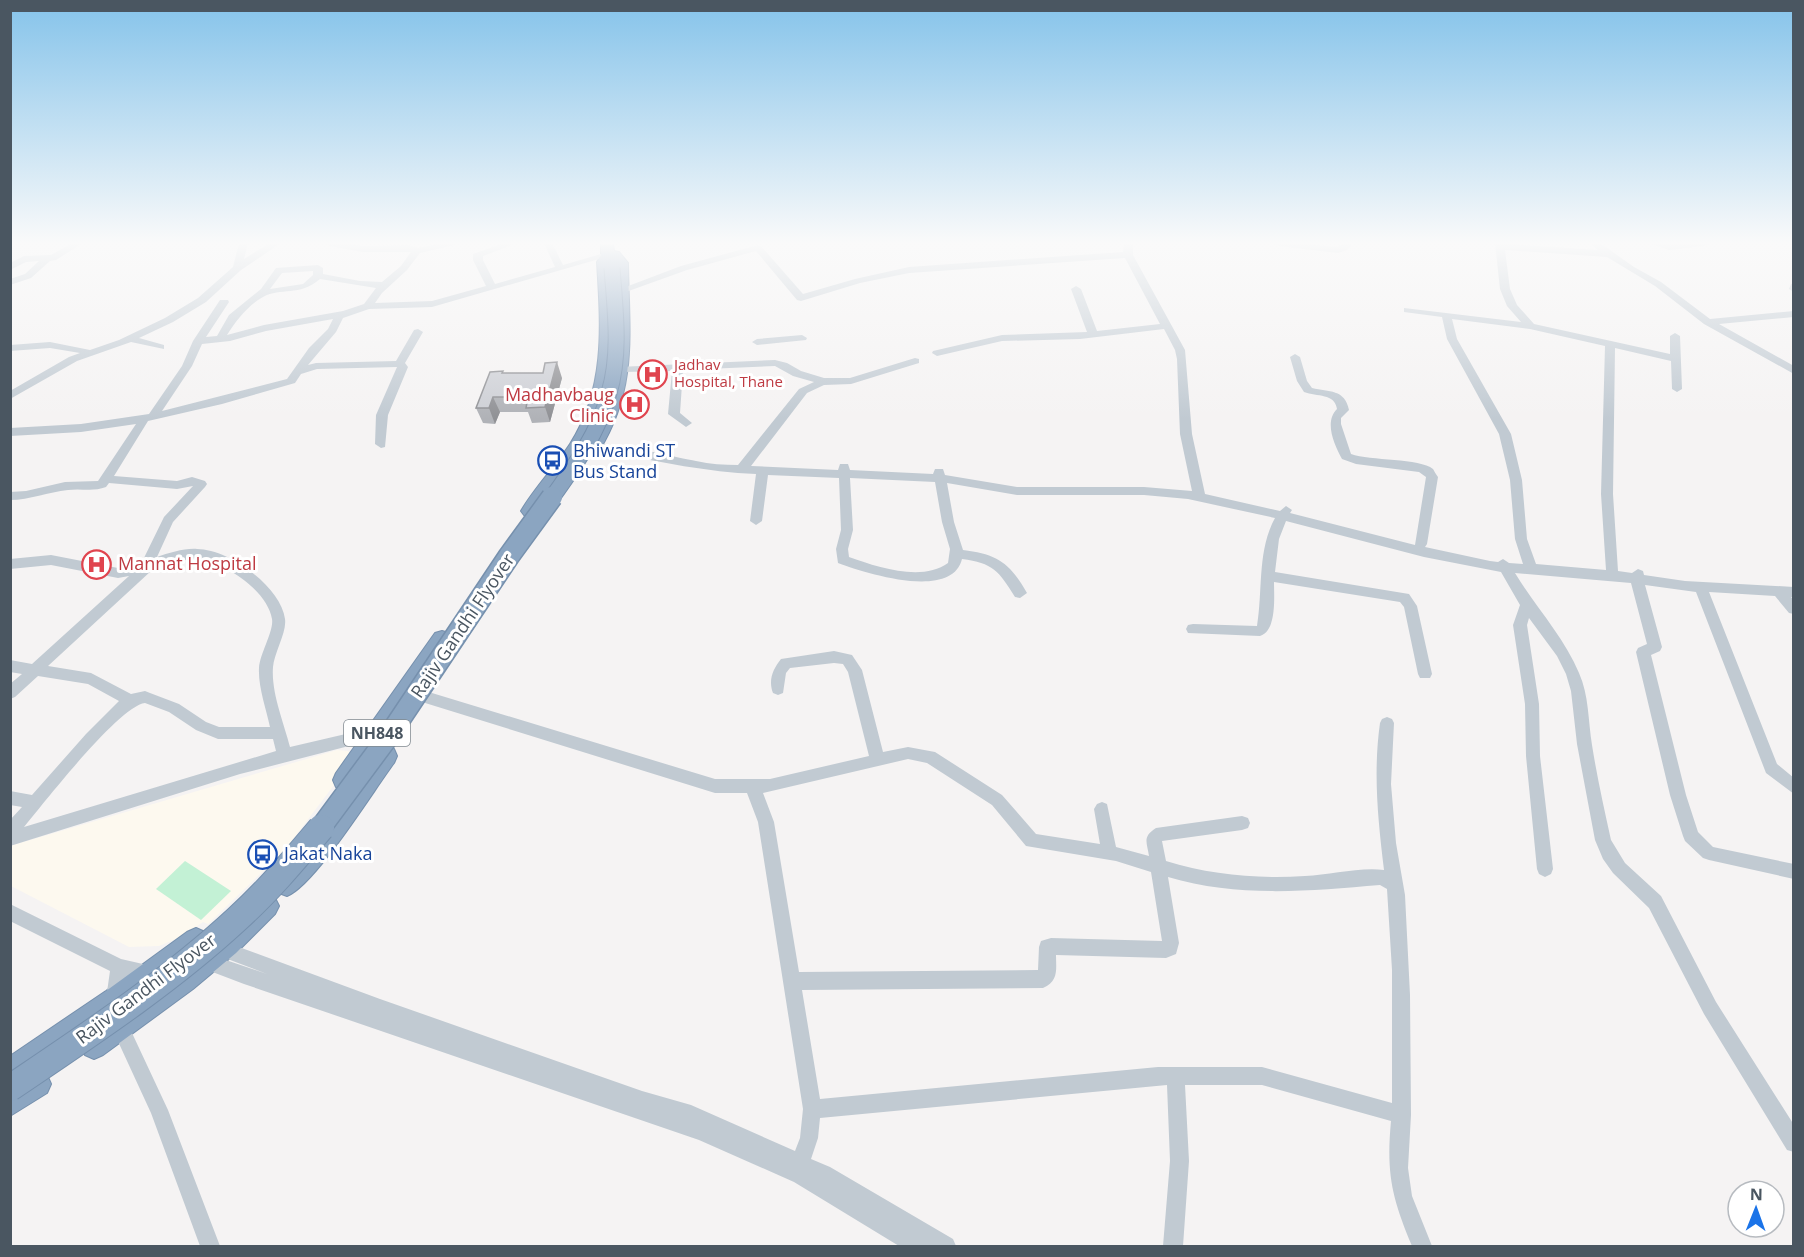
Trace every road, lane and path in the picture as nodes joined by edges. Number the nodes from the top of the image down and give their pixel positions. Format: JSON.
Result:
{"nodes":[{"id":1,"x":199,"y":302,"type":"edge"},
{"id":2,"x":220,"y":302,"type":"edge"},
{"id":3,"x":224,"y":302,"type":"junction"},
{"id":4,"x":249,"y":302,"type":"joint"},
{"id":5,"x":372,"y":302,"type":"edge"},
{"id":6,"x":441,"y":302,"type":"edge"},
{"id":7,"x":610,"y":302,"type":"edge"},
{"id":8,"x":613,"y":302,"type":"edge"},
{"id":9,"x":618,"y":302,"type":"edge"},
{"id":10,"x":1081,"y":302,"type":"edge"},
{"id":11,"x":1154,"y":302,"type":"edge"},
{"id":12,"x":1510,"y":302,"type":"edge"},
{"id":13,"x":1681,"y":302,"type":"edge"},
{"id":14,"x":369,"y":306,"type":"junction"},
{"id":15,"x":1408,"y":310,"type":"dead end"},
{"id":16,"x":341,"y":314,"type":"junction"},
{"id":17,"x":1794,"y":314,"type":"edge"},
{"id":18,"x":1446,"y":315,"type":"junction"},
{"id":19,"x":1708,"y":322,"type":"junction"},
{"id":20,"x":614,"y":325,"type":"junction"},
{"id":21,"x":1167,"y":326,"type":"junction"},
{"id":22,"x":1530,"y":326,"type":"junction"},
{"id":23,"x":418,"y":332,"type":"dead end"},
{"id":24,"x":1093,"y":334,"type":"junction"},
{"id":25,"x":1675,"y":336,"type":"dead end"},
{"id":26,"x":802,"y":338,"type":"dead end"},
{"id":27,"x":130,"y":339,"type":"junction"},
{"id":28,"x":220,"y":339,"type":"junction"},
{"id":29,"x":198,"y":341,"type":"junction"},
{"id":30,"x":1610,"y":344,"type":"junction"},
{"id":31,"x":160,"y":347,"type":"dead end"},
{"id":32,"x":10,"y":348,"type":"edge"},
{"id":33,"x":90,"y":353,"type":"junction"},
{"id":34,"x":937,"y":353,"type":"dead end"},
{"id":35,"x":1295,"y":357,"type":"dead end"},
{"id":36,"x":1676,"y":359,"type":"junction"},
{"id":37,"x":915,"y":361,"type":"dead end"},
{"id":38,"x":758,"y":362,"type":"junction"},
{"id":39,"x":399,"y":364,"type":"junction"},
{"id":40,"x":678,"y":367,"type":"junction"},
{"id":41,"x":622,"y":369,"type":"junction"},
{"id":42,"x":1794,"y":370,"type":"edge"},
{"id":43,"x":300,"y":371,"type":"junction"},
{"id":44,"x":822,"y":382,"type":"junction"},
{"id":45,"x":1677,"y":389,"type":"dead end"},
{"id":46,"x":10,"y":396,"type":"edge"},
{"id":47,"x":149,"y":417,"type":"junction"},
{"id":48,"x":686,"y":423,"type":"dead end"},
{"id":49,"x":10,"y":432,"type":"edge"},
{"id":50,"x":587,"y":443,"type":"junction"},
{"id":51,"x":381,"y":444,"type":"dead end"},
{"id":52,"x":744,"y":467,"type":"junction"},
{"id":53,"x":763,"y":470,"type":"junction"},
{"id":54,"x":844,"y":470,"type":"junction"},
{"id":55,"x":939,"y":475,"type":"junction"},
{"id":56,"x":106,"y":480,"type":"junction"},
{"id":57,"x":1199,"y":493,"type":"junction"},
{"id":58,"x":10,"y":496,"type":"edge"},
{"id":59,"x":1284,"y":513,"type":"junction"},
{"id":60,"x":756,"y":521,"type":"dead end"},
{"id":61,"x":1421,"y":544,"type":"junction"},
{"id":62,"x":957,"y":554,"type":"junction"},
{"id":63,"x":10,"y":564,"type":"edge"},
{"id":64,"x":1504,"y":566,"type":"junction"},
{"id":65,"x":1530,"y":567,"type":"junction"},
{"id":66,"x":146,"y":568,"type":"junction"},
{"id":67,"x":1612,"y":569,"type":"junction"},
{"id":68,"x":1267,"y":576,"type":"junction"},
{"id":69,"x":1638,"y":576,"type":"junction"},
{"id":70,"x":1697,"y":585,"type":"junction"},
{"id":71,"x":1779,"y":592,"type":"junction"},
{"id":72,"x":1794,"y":592,"type":"edge"},
{"id":73,"x":1020,"y":593,"type":"dead end"},
{"id":74,"x":1527,"y":605,"type":"junction"},
{"id":75,"x":1794,"y":609,"type":"edge"},
{"id":76,"x":1193,"y":629,"type":"dead end"},
{"id":77,"x":10,"y":666,"type":"edge"},
{"id":78,"x":36,"y":669,"type":"junction"},
{"id":79,"x":1425,"y":674,"type":"dead end"},
{"id":80,"x":778,"y":688,"type":"dead end"},
{"id":81,"x":10,"y":693,"type":"edge"},
{"id":82,"x":415,"y":694,"type":"junction"},
{"id":83,"x":130,"y":700,"type":"junction"},
{"id":84,"x":1387,"y":723,"type":"dead end"},
{"id":85,"x":405,"y":727,"type":"junction"},
{"id":86,"x":280,"y":733,"type":"junction"},
{"id":87,"x":377,"y":733,"type":"junction"},
{"id":88,"x":284,"y":754,"type":"junction"},
{"id":89,"x":878,"y":760,"type":"junction"},
{"id":90,"x":753,"y":787,"type":"junction"},
{"id":91,"x":1794,"y":787,"type":"edge"},
{"id":92,"x":10,"y":798,"type":"edge"},
{"id":93,"x":35,"y":803,"type":"junction"},
{"id":94,"x":1102,"y":809,"type":"dead end"},
{"id":95,"x":1242,"y":823,"type":"dead end"},
{"id":96,"x":10,"y":832,"type":"edge"},
{"id":97,"x":10,"y":839,"type":"edge"},
{"id":98,"x":1109,"y":853,"type":"junction"},
{"id":99,"x":1160,"y":867,"type":"junction"},
{"id":100,"x":1545,"y":869,"type":"dead end"},
{"id":101,"x":1794,"y":872,"type":"edge"},
{"id":102,"x":1394,"y":884,"type":"junction"},
{"id":103,"x":10,"y":912,"type":"edge"},
{"id":104,"x":196,"y":939,"type":"junction"},
{"id":105,"x":215,"y":956,"type":"junction"},
{"id":106,"x":119,"y":967,"type":"junction"},
{"id":107,"x":151,"y":973,"type":"junction"},
{"id":108,"x":791,"y":981,"type":"junction"},
{"id":109,"x":161,"y":999,"type":"junction"},
{"id":110,"x":115,"y":1000,"type":"junction"},
{"id":111,"x":119,"y":1029,"type":"junction"},
{"id":112,"x":10,"y":1072,"type":"edge"},
{"id":113,"x":1175,"y":1076,"type":"junction"},
{"id":114,"x":10,"y":1089,"type":"edge"},
{"id":115,"x":10,"y":1103,"type":"edge"},
{"id":116,"x":812,"y":1109,"type":"junction"},
{"id":117,"x":1402,"y":1115,"type":"junction"},
{"id":118,"x":1794,"y":1143,"type":"edge"},
{"id":119,"x":798,"y":1168,"type":"junction"},
{"id":120,"x":210,"y":1246,"type":"edge"},
{"id":121,"x":917,"y":1246,"type":"edge"},
{"id":122,"x":946,"y":1246,"type":"edge"},
{"id":123,"x":1173,"y":1246,"type":"edge"},
{"id":124,"x":1422,"y":1246,"type":"edge"}],
"edges":[{"from":1,"to":27,"type":"street"},
{"from":2,"to":3,"type":"street"},
{"from":3,"to":4,"type":"street"},
{"from":3,"to":29,"type":"street"},
{"from":4,"to":28,"type":"street"},
{"from":5,"to":14,"type":"street"},
{"from":6,"to":14,"type":"street"},
{"from":7,"to":20,"type":"highway","number":"NH848"},
{"from":8,"to":114,"type":"highway","name":"Rajiv Gandhi Flyover","bridge":true},
{"from":9,"to":20,"type":"highway","number":"NH848"},
{"from":10,"to":24,"type":"street"},
{"from":11,"to":21,"type":"street"},
{"from":12,"to":22,"type":"street"},
{"from":13,"to":19,"type":"street"},
{"from":14,"to":16,"type":"street"},
{"from":15,"to":18,"type":"street"},
{"from":16,"to":28,"type":"street"},
{"from":16,"to":43,"type":"street"},
{"from":17,"to":19,"type":"street"},
{"from":18,"to":22,"type":"street"},
{"from":18,"to":65,"type":"street"},
{"from":19,"to":42,"type":"street"},
{"from":20,"to":41,"type":"highway","number":"NH848"},
{"from":20,"to":50,"type":"highway","number":"NH848"},
{"from":21,"to":24,"type":"street"},
{"from":21,"to":57,"type":"street"},
{"from":22,"to":30,"type":"street"},
{"from":23,"to":39,"type":"street"},
{"from":24,"to":34,"type":"street"},
{"from":25,"to":36,"type":"street"},
{"from":26,"to":38,"type":"street"},
{"from":27,"to":31,"type":"street"},
{"from":27,"to":33,"type":"street"},
{"from":28,"to":29,"type":"street"},
{"from":29,"to":47,"type":"street"},
{"from":30,"to":36,"type":"street"},
{"from":30,"to":67,"type":"street"},
{"from":32,"to":33,"type":"street"},
{"from":33,"to":46,"type":"street"},
{"from":35,"to":61,"type":"street"},
{"from":36,"to":45,"type":"street"},
{"from":37,"to":44,"type":"street"},
{"from":38,"to":40,"type":"street"},
{"from":38,"to":44,"type":"street"},
{"from":39,"to":43,"type":"street"},
{"from":39,"to":51,"type":"street"},
{"from":40,"to":41,"type":"street"},
{"from":40,"to":48,"type":"street"},
{"from":41,"to":50,"type":"highway","number":"NH848"},
{"from":43,"to":47,"type":"street"},
{"from":44,"to":52,"type":"street"},
{"from":47,"to":49,"type":"street"},
{"from":47,"to":56,"type":"street"},
{"from":50,"to":52,"type":"street"},
{"from":50,"to":82,"type":"highway","number":"NH848"},
{"from":52,"to":53,"type":"street"},
{"from":52,"to":54,"type":"street"},
{"from":53,"to":54,"type":"street"},
{"from":53,"to":60,"type":"street"},
{"from":54,"to":55,"type":"street"},
{"from":54,"to":62,"type":"street"},
{"from":55,"to":57,"type":"street"},
{"from":55,"to":62,"type":"street"},
{"from":56,"to":58,"type":"street"},
{"from":56,"to":66,"type":"street"},
{"from":57,"to":59,"type":"street"},
{"from":59,"to":61,"type":"street"},
{"from":59,"to":64,"type":"street"},
{"from":59,"to":68,"type":"street"},
{"from":61,"to":64,"type":"street"},
{"from":62,"to":73,"type":"street"},
{"from":63,"to":66,"type":"street"},
{"from":64,"to":65,"type":"street"},
{"from":64,"to":74,"type":"street"},
{"from":65,"to":67,"type":"street"},
{"from":65,"to":69,"type":"street"},
{"from":66,"to":78,"type":"street"},
{"from":66,"to":86,"type":"street"},
{"from":67,"to":69,"type":"street"},
{"from":68,"to":76,"type":"street"},
{"from":68,"to":79,"type":"street"},
{"from":69,"to":70,"type":"street"},
{"from":69,"to":101,"type":"street"},
{"from":70,"to":71,"type":"street"},
{"from":70,"to":91,"type":"street"},
{"from":71,"to":72,"type":"street"},
{"from":71,"to":75,"type":"street"},
{"from":74,"to":100,"type":"street"},
{"from":74,"to":118,"type":"street"},
{"from":77,"to":78,"type":"street"},
{"from":78,"to":81,"type":"street"},
{"from":78,"to":83,"type":"street"},
{"from":80,"to":89,"type":"street"},
{"from":82,"to":85,"type":"highway","number":"NH848"},
{"from":82,"to":87,"type":"highway","number":"NH848"},
{"from":82,"to":90,"type":"street"},
{"from":83,"to":86,"type":"street"},
{"from":83,"to":93,"type":"street"},
{"from":84,"to":102,"type":"street"},
{"from":85,"to":87,"type":"street"},
{"from":85,"to":105,"type":"highway","number":"NH848"},
{"from":86,"to":88,"type":"street"},
{"from":87,"to":88,"type":"street"},
{"from":87,"to":104,"type":"highway","number":"NH848"},
{"from":88,"to":97,"type":"street"},
{"from":89,"to":90,"type":"street"},
{"from":89,"to":98,"type":"street"},
{"from":90,"to":108,"type":"street"},
{"from":92,"to":93,"type":"street"},
{"from":93,"to":96,"type":"street"},
{"from":94,"to":98,"type":"street"},
{"from":95,"to":99,"type":"street"},
{"from":98,"to":99,"type":"street"},
{"from":99,"to":102,"type":"street"},
{"from":99,"to":108,"type":"street"},
{"from":102,"to":117,"type":"street"},
{"from":103,"to":106,"type":"street"},
{"from":104,"to":105,"type":"street"},
{"from":104,"to":107,"type":"highway","number":"NH848"},
{"from":105,"to":109,"type":"highway","number":"NH848"},
{"from":105,"to":119,"type":"street"},
{"from":106,"to":107,"type":"street"},
{"from":106,"to":110,"type":"street"},
{"from":107,"to":109,"type":"street"},
{"from":107,"to":110,"type":"highway","number":"NH848"},
{"from":108,"to":116,"type":"street"},
{"from":109,"to":111,"type":"highway","number":"NH848"},
{"from":110,"to":111,"type":"street"},
{"from":110,"to":112,"type":"highway","number":"NH848"},
{"from":111,"to":115,"type":"highway","number":"NH848"},
{"from":111,"to":120,"type":"street"},
{"from":113,"to":116,"type":"street"},
{"from":113,"to":117,"type":"street"},
{"from":113,"to":123,"type":"street"},
{"from":116,"to":119,"type":"street"},
{"from":117,"to":124,"type":"street"},
{"from":119,"to":121,"type":"street"},
{"from":119,"to":122,"type":"street"}]}
